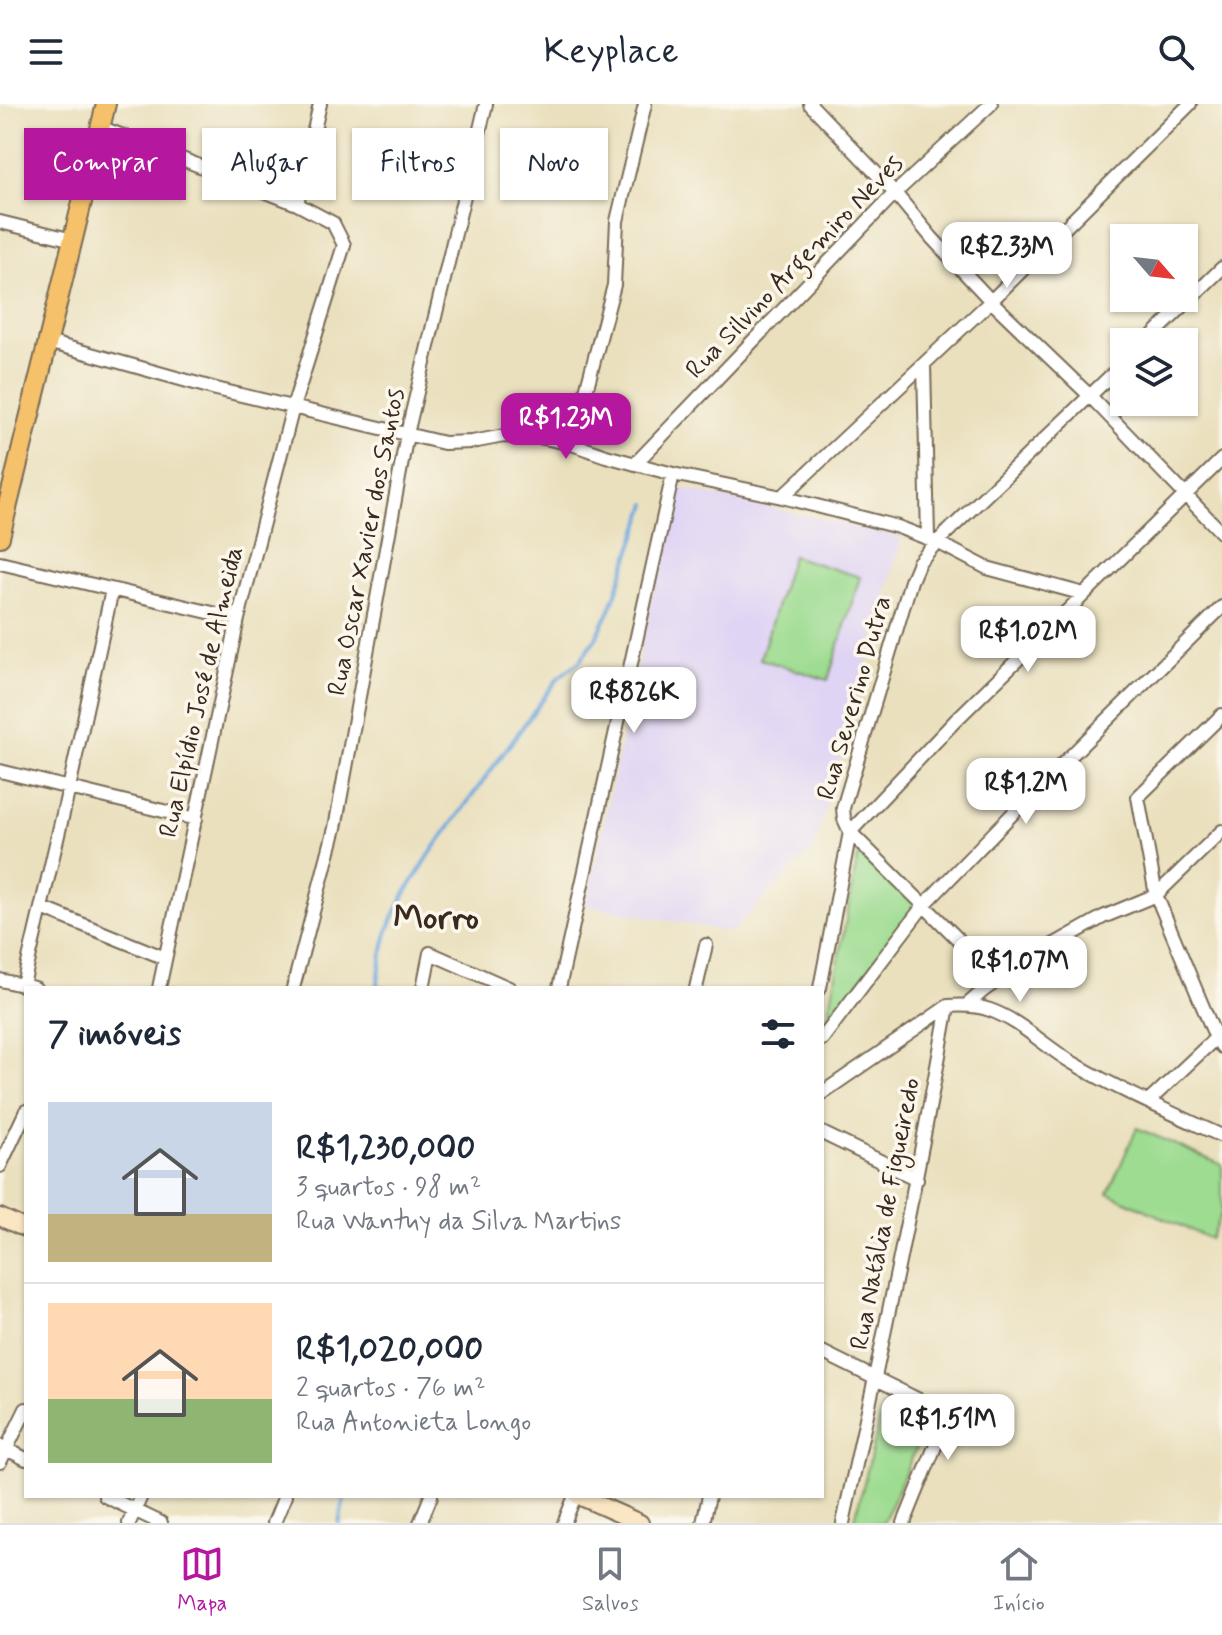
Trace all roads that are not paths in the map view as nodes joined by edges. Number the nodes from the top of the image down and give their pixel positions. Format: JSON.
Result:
{"nodes":[{"id":1,"x":106,"y":104,"type":"edge"},
{"id":2,"x":113,"y":104,"type":"edge"},
{"id":3,"x":320,"y":104,"type":"edge"},
{"id":4,"x":486,"y":104,"type":"edge"},
{"id":5,"x":645,"y":104,"type":"edge"},
{"id":6,"x":810,"y":104,"type":"edge"},
{"id":7,"x":991,"y":104,"type":"edge"},
{"id":8,"x":1190,"y":104,"type":"edge"},
{"id":9,"x":100,"y":127,"type":"junction"},
{"id":10,"x":895,"y":193,"type":"junction"},
{"id":11,"x":297,"y":204,"type":"junction"},
{"id":12,"x":0,"y":222,"type":"edge"},
{"id":13,"x":73,"y":240,"type":"junction"},
{"id":14,"x":1222,"y":268,"type":"edge"},
{"id":15,"x":991,"y":301,"type":"junction"},
{"id":16,"x":1160,"y":328,"type":"edge"},
{"id":17,"x":48,"y":342,"type":"junction"},
{"id":18,"x":924,"y":364,"type":"junction"},
{"id":19,"x":1110,"y":377,"type":"edge"},
{"id":20,"x":1090,"y":396,"type":"junction"},
{"id":21,"x":293,"y":407,"type":"junction"},
{"id":22,"x":407,"y":434,"type":"junction"},
{"id":23,"x":572,"y":444,"type":"junction"},
{"id":24,"x":1222,"y":459,"type":"edge"},
{"id":25,"x":635,"y":464,"type":"junction"},
{"id":26,"x":673,"y":474,"type":"junction"},
{"id":27,"x":1185,"y":495,"type":"junction"},
{"id":28,"x":782,"y":497,"type":"junction"},
{"id":29,"x":1222,"y":533,"type":"edge"},
{"id":30,"x":0,"y":537,"type":"edge"},
{"id":31,"x":932,"y":540,"type":"junction"},
{"id":32,"x":0,"y":563,"type":"edge"},
{"id":33,"x":112,"y":590,"type":"junction"},
{"id":34,"x":1084,"y":594,"type":"junction"},
{"id":35,"x":1222,"y":607,"type":"edge"},
{"id":36,"x":238,"y":619,"type":"junction"},
{"id":37,"x":1222,"y":715,"type":"edge"},
{"id":38,"x":0,"y":771,"type":"edge"},
{"id":39,"x":69,"y":788,"type":"junction"},
{"id":40,"x":196,"y":819,"type":"junction"},
{"id":41,"x":1222,"y":831,"type":"edge"},
{"id":42,"x":850,"y":832,"type":"junction"},
{"id":43,"x":1156,"y":895,"type":"junction"},
{"id":44,"x":924,"y":905,"type":"junction"},
{"id":45,"x":42,"y":908,"type":"junction"},
{"id":46,"x":706,"y":945,"type":"dead end"},
{"id":47,"x":165,"y":958,"type":"junction"},
{"id":48,"x":980,"y":961,"type":"dead end"},
{"id":49,"x":0,"y":980,"type":"edge"},
{"id":50,"x":25,"y":986,"type":"edge"},
{"id":51,"x":29,"y":986,"type":"edge"},
{"id":52,"x":159,"y":986,"type":"edge"},
{"id":53,"x":294,"y":986,"type":"edge"},
{"id":54,"x":423,"y":986,"type":"edge"},
{"id":55,"x":504,"y":986,"type":"edge"},
{"id":56,"x":559,"y":986,"type":"edge"},
{"id":57,"x":696,"y":986,"type":"edge"},
{"id":58,"x":820,"y":986,"type":"edge"},
{"id":59,"x":968,"y":1004,"type":"junction"},
{"id":60,"x":948,"y":1006,"type":"junction"},
{"id":61,"x":824,"y":1036,"type":"edge"},
{"id":62,"x":1220,"y":1039,"type":"edge"},
{"id":63,"x":824,"y":1092,"type":"edge"},
{"id":64,"x":1148,"y":1102,"type":"junction"},
{"id":65,"x":24,"y":1115,"type":"edge"},
{"id":66,"x":824,"y":1134,"type":"edge"},
{"id":67,"x":1222,"y":1136,"type":"edge"},
{"id":68,"x":0,"y":1166,"type":"edge"},
{"id":69,"x":917,"y":1179,"type":"junction"},
{"id":70,"x":0,"y":1217,"type":"edge"},
{"id":71,"x":24,"y":1228,"type":"edge"},
{"id":72,"x":824,"y":1353,"type":"edge"},
{"id":73,"x":876,"y":1378,"type":"junction"},
{"id":74,"x":24,"y":1412,"type":"edge"},
{"id":75,"x":3,"y":1448,"type":"edge"},
{"id":76,"x":24,"y":1458,"type":"edge"},
{"id":77,"x":0,"y":1462,"type":"edge"},
{"id":78,"x":109,"y":1498,"type":"edge"},
{"id":79,"x":140,"y":1498,"type":"edge"},
{"id":80,"x":284,"y":1498,"type":"edge"},
{"id":81,"x":430,"y":1498,"type":"edge"},
{"id":82,"x":576,"y":1498,"type":"edge"},
{"id":83,"x":582,"y":1498,"type":"edge"},
{"id":84,"x":709,"y":1498,"type":"edge"},
{"id":85,"x":135,"y":1510,"type":"junction"},
{"id":86,"x":129,"y":1523,"type":"edge"},
{"id":87,"x":161,"y":1523,"type":"edge"},
{"id":88,"x":274,"y":1523,"type":"edge"},
{"id":89,"x":420,"y":1523,"type":"edge"},
{"id":90,"x":564,"y":1523,"type":"edge"},
{"id":91,"x":640,"y":1523,"type":"edge"},
{"id":92,"x":703,"y":1523,"type":"edge"},
{"id":93,"x":843,"y":1523,"type":"edge"},
{"id":94,"x":904,"y":1523,"type":"edge"}],
"edges":[{"from":1,"to":9,"type":"main road"},
{"from":2,"to":9,"type":"street"},
{"from":3,"to":11,"type":"street"},
{"from":4,"to":22,"type":"street","name":"Rua Oscar Xavier dos Santos"},
{"from":5,"to":23,"type":"street"},
{"from":6,"to":10,"type":"street"},
{"from":7,"to":10,"type":"street","name":"Rua Silvino Argemiro Neves"},
{"from":8,"to":15,"type":"street"},
{"from":9,"to":11,"type":"street","name":"Rua Elpídio José de Almeida"},
{"from":9,"to":13,"type":"main road"},
{"from":10,"to":15,"type":"street"},
{"from":10,"to":25,"type":"street","name":"Rua Silvino Argemiro Neves"},
{"from":11,"to":21,"type":"street","name":"Rua Elpídio José de Almeida"},
{"from":12,"to":13,"type":"street"},
{"from":13,"to":17,"type":"main road"},
{"from":14,"to":16,"type":"street"},
{"from":15,"to":18,"type":"street"},
{"from":15,"to":20,"type":"street"},
{"from":17,"to":21,"type":"street"},
{"from":17,"to":30,"type":"main road"},
{"from":18,"to":28,"type":"street"},
{"from":18,"to":31,"type":"street"},
{"from":19,"to":20,"type":"street"},
{"from":20,"to":27,"type":"street"},
{"from":20,"to":31,"type":"street"},
{"from":21,"to":22,"type":"street"},
{"from":21,"to":36,"type":"street","name":"Rua Elpídio José de Almeida"},
{"from":22,"to":23,"type":"street"},
{"from":22,"to":53,"type":"street","name":"Rua Oscar Xavier dos Santos"},
{"from":23,"to":25,"type":"street"},
{"from":24,"to":27,"type":"street"},
{"from":25,"to":26,"type":"street"},
{"from":26,"to":28,"type":"street"},
{"from":26,"to":56,"type":"street"},
{"from":27,"to":29,"type":"street"},
{"from":27,"to":34,"type":"street"},
{"from":28,"to":31,"type":"street"},
{"from":31,"to":34,"type":"street"},
{"from":31,"to":42,"type":"street","name":"Rua Severino Dutra"},
{"from":32,"to":33,"type":"street"},
{"from":33,"to":36,"type":"street"},
{"from":33,"to":39,"type":"street"},
{"from":34,"to":42,"type":"street"},
{"from":35,"to":44,"type":"street"},
{"from":36,"to":40,"type":"street","name":"Rua Elpídio José de Almeida"},
{"from":37,"to":43,"type":"street"},
{"from":38,"to":39,"type":"street"},
{"from":39,"to":40,"type":"street"},
{"from":39,"to":45,"type":"street"},
{"from":40,"to":47,"type":"street","name":"Rua Elpídio José de Almeida"},
{"from":41,"to":43,"type":"street"},
{"from":42,"to":44,"type":"street"},
{"from":42,"to":58,"type":"street","name":"Rua Severino Dutra"},
{"from":43,"to":59,"type":"street"},
{"from":43,"to":62,"type":"street"},
{"from":44,"to":48,"type":"street"},
{"from":44,"to":61,"type":"street"},
{"from":45,"to":47,"type":"street"},
{"from":45,"to":51,"type":"street"},
{"from":46,"to":57,"type":"street"},
{"from":47,"to":52,"type":"street","name":"Rua Elpídio José de Almeida"},
{"from":49,"to":50,"type":"street"},
{"from":54,"to":55,"type":"street"},
{"from":59,"to":60,"type":"street"},
{"from":59,"to":64,"type":"street"},
{"from":60,"to":63,"type":"street"},
{"from":60,"to":69,"type":"street","name":"Rua Natália de Figueiredo"},
{"from":62,"to":64,"type":"street"},
{"from":64,"to":67,"type":"street"},
{"from":65,"to":68,"type":"street"},
{"from":66,"to":69,"type":"street"},
{"from":69,"to":73,"type":"street","name":"Rua Natália de Figueiredo"},
{"from":70,"to":71,"type":"street"},
{"from":72,"to":73,"type":"street"},
{"from":73,"to":93,"type":"street","name":"Rua Natália de Figueiredo"},
{"from":73,"to":94,"type":"street"},
{"from":74,"to":75,"type":"street"},
{"from":75,"to":76,"type":"street"},
{"from":75,"to":77,"type":"street"},
{"from":78,"to":85,"type":"street"},
{"from":79,"to":85,"type":"street"},
{"from":80,"to":88,"type":"street"},
{"from":81,"to":89,"type":"street"},
{"from":82,"to":90,"type":"street"},
{"from":83,"to":91,"type":"street"},
{"from":84,"to":92,"type":"street"},
{"from":85,"to":86,"type":"street"},
{"from":85,"to":87,"type":"street"}]}
